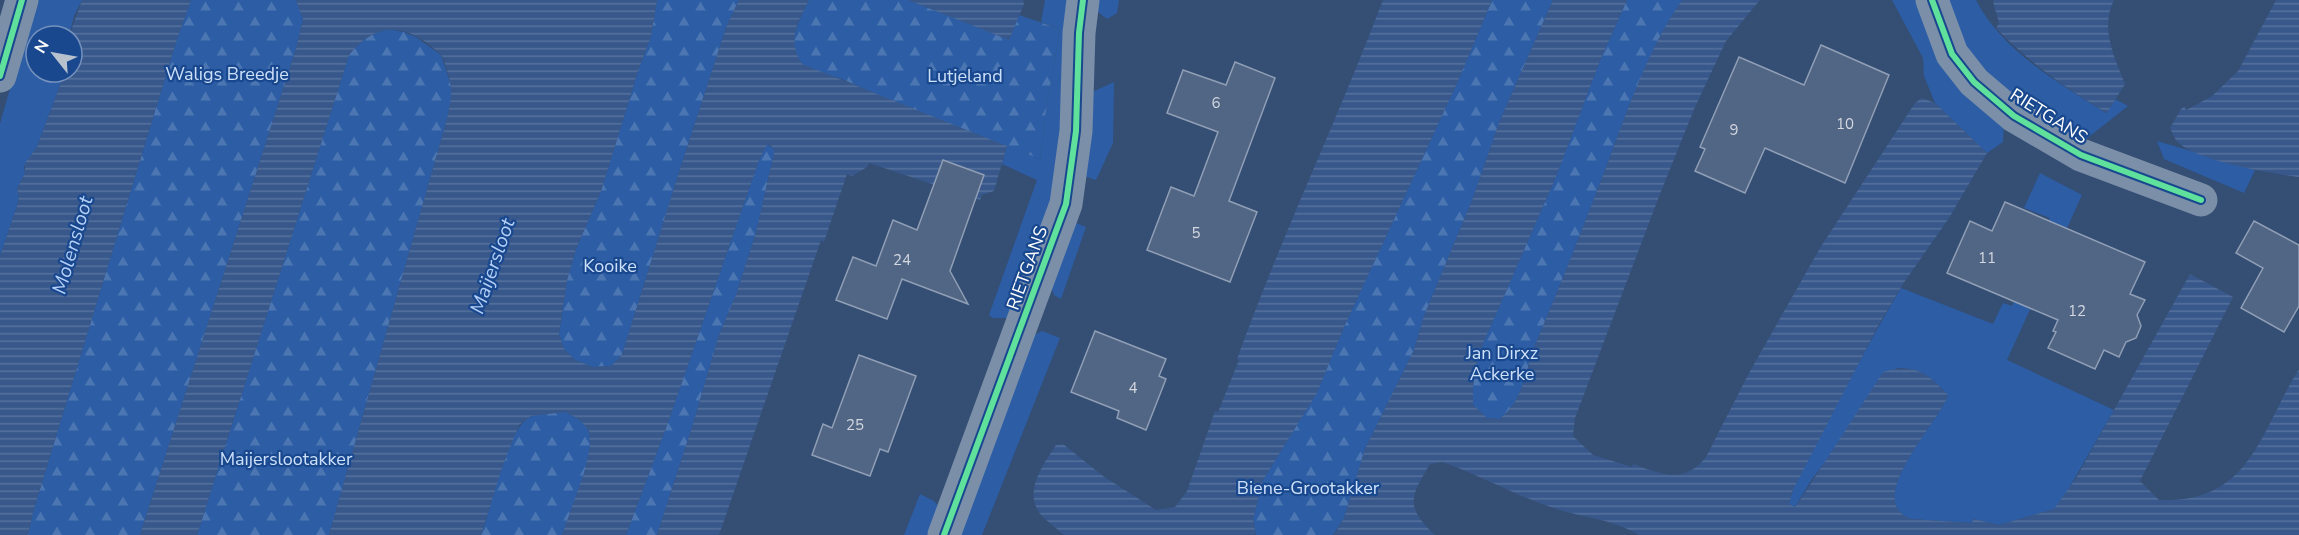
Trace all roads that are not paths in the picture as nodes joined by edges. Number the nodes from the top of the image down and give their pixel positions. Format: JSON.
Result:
{"nodes":[{"id":1,"x":22,"y":0,"type":"edge"},
{"id":2,"x":1083,"y":0,"type":"edge"},
{"id":3,"x":1932,"y":0,"type":"edge"},
{"id":4,"x":0,"y":76,"type":"edge"},
{"id":5,"x":2201,"y":200,"type":"dead end"},
{"id":6,"x":944,"y":535,"type":"edge"}],
"edges":[{"from":1,"to":4,"type":"street"},
{"from":2,"to":6,"type":"street","name":"RIETGANS"},
{"from":3,"to":5,"type":"street","name":"RIETGANS"}]}
